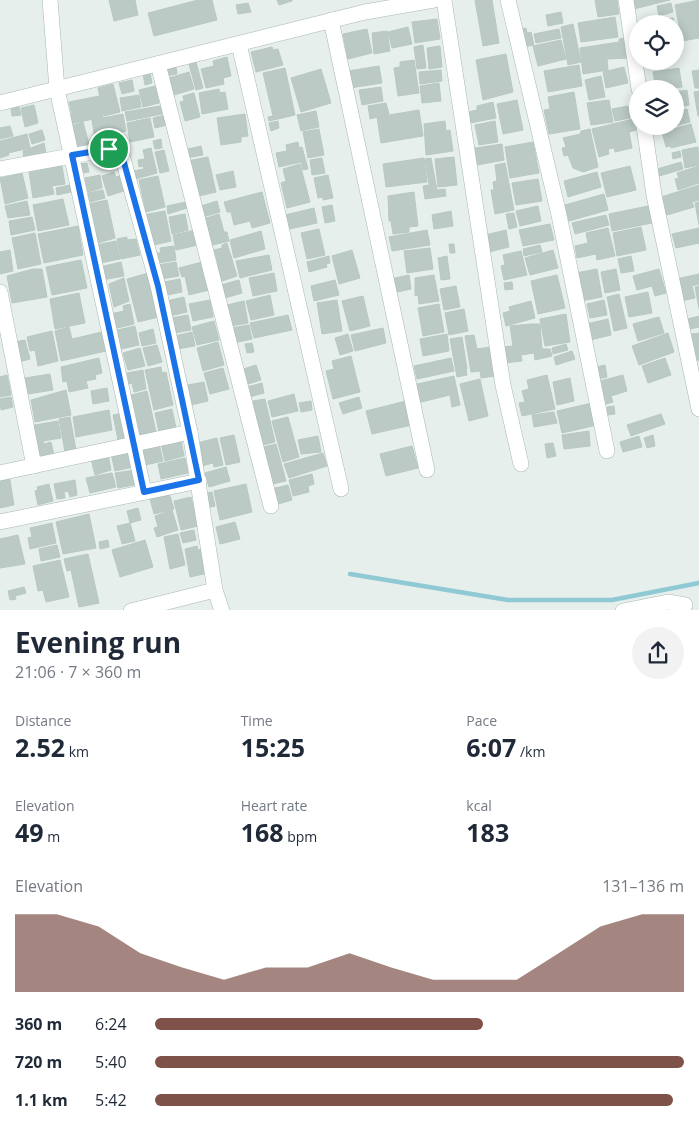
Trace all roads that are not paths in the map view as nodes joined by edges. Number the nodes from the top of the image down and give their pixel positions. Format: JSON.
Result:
{"nodes":[{"id":1,"x":50,"y":0,"type":"edge"},
{"id":2,"x":434,"y":0,"type":"edge"},
{"id":3,"x":444,"y":0,"type":"edge"},
{"id":4,"x":508,"y":0,"type":"edge"},
{"id":5,"x":626,"y":0,"type":"edge"},
{"id":6,"x":331,"y":20,"type":"junction"},
{"id":7,"x":239,"y":44,"type":"junction"},
{"id":8,"x":158,"y":64,"type":"junction"},
{"id":9,"x":638,"y":80,"type":"edge"},
{"id":10,"x":57,"y":89,"type":"junction"},
{"id":11,"x":0,"y":103,"type":"edge"},
{"id":12,"x":645,"y":135,"type":"edge"},
{"id":13,"x":72,"y":155,"type":"junction"},
{"id":14,"x":0,"y":169,"type":"edge"},
{"id":15,"x":0,"y":292,"type":"edge"},
{"id":16,"x":699,"y":409,"type":"edge"},
{"id":17,"x":190,"y":432,"type":"junction"},
{"id":18,"x":132,"y":443,"type":"junction"},
{"id":19,"x":607,"y":451,"type":"dead end"},
{"id":20,"x":521,"y":464,"type":"dead end"},
{"id":21,"x":34,"y":466,"type":"junction"},
{"id":22,"x":427,"y":470,"type":"dead end"},
{"id":23,"x":0,"y":474,"type":"edge"},
{"id":24,"x":199,"y":480,"type":"junction"},
{"id":25,"x":341,"y":489,"type":"dead end"},
{"id":26,"x":144,"y":492,"type":"junction"},
{"id":27,"x":271,"y":506,"type":"dead end"},
{"id":28,"x":0,"y":522,"type":"edge"},
{"id":29,"x":216,"y":590,"type":"junction"},
{"id":30,"x":691,"y":605,"type":"edge"},
{"id":31,"x":167,"y":607,"type":"edge"},
{"id":32,"x":131,"y":610,"type":"edge"},
{"id":33,"x":222,"y":610,"type":"edge"},
{"id":34,"x":623,"y":610,"type":"edge"}],
"edges":[{"from":1,"to":10,"type":"street"},
{"from":2,"to":6,"type":"street"},
{"from":3,"to":20,"type":"street"},
{"from":4,"to":19,"type":"street"},
{"from":5,"to":9,"type":"street"},
{"from":6,"to":7,"type":"street"},
{"from":6,"to":22,"type":"street"},
{"from":7,"to":8,"type":"street"},
{"from":7,"to":25,"type":"street"},
{"from":8,"to":10,"type":"street"},
{"from":8,"to":27,"type":"street"},
{"from":10,"to":11,"type":"street"},
{"from":10,"to":13,"type":"street"},
{"from":12,"to":16,"type":"street"},
{"from":13,"to":14,"type":"street"},
{"from":13,"to":17,"type":"street"},
{"from":13,"to":18,"type":"street"},
{"from":15,"to":21,"type":"street"},
{"from":17,"to":18,"type":"street"},
{"from":17,"to":24,"type":"street"},
{"from":18,"to":21,"type":"street"},
{"from":18,"to":26,"type":"street"},
{"from":21,"to":23,"type":"street"},
{"from":24,"to":26,"type":"street"},
{"from":24,"to":29,"type":"street"},
{"from":26,"to":28,"type":"street"},
{"from":29,"to":31,"type":"street"},
{"from":29,"to":33,"type":"street"},
{"from":30,"to":34,"type":"street"},
{"from":31,"to":32,"type":"street"}]}
